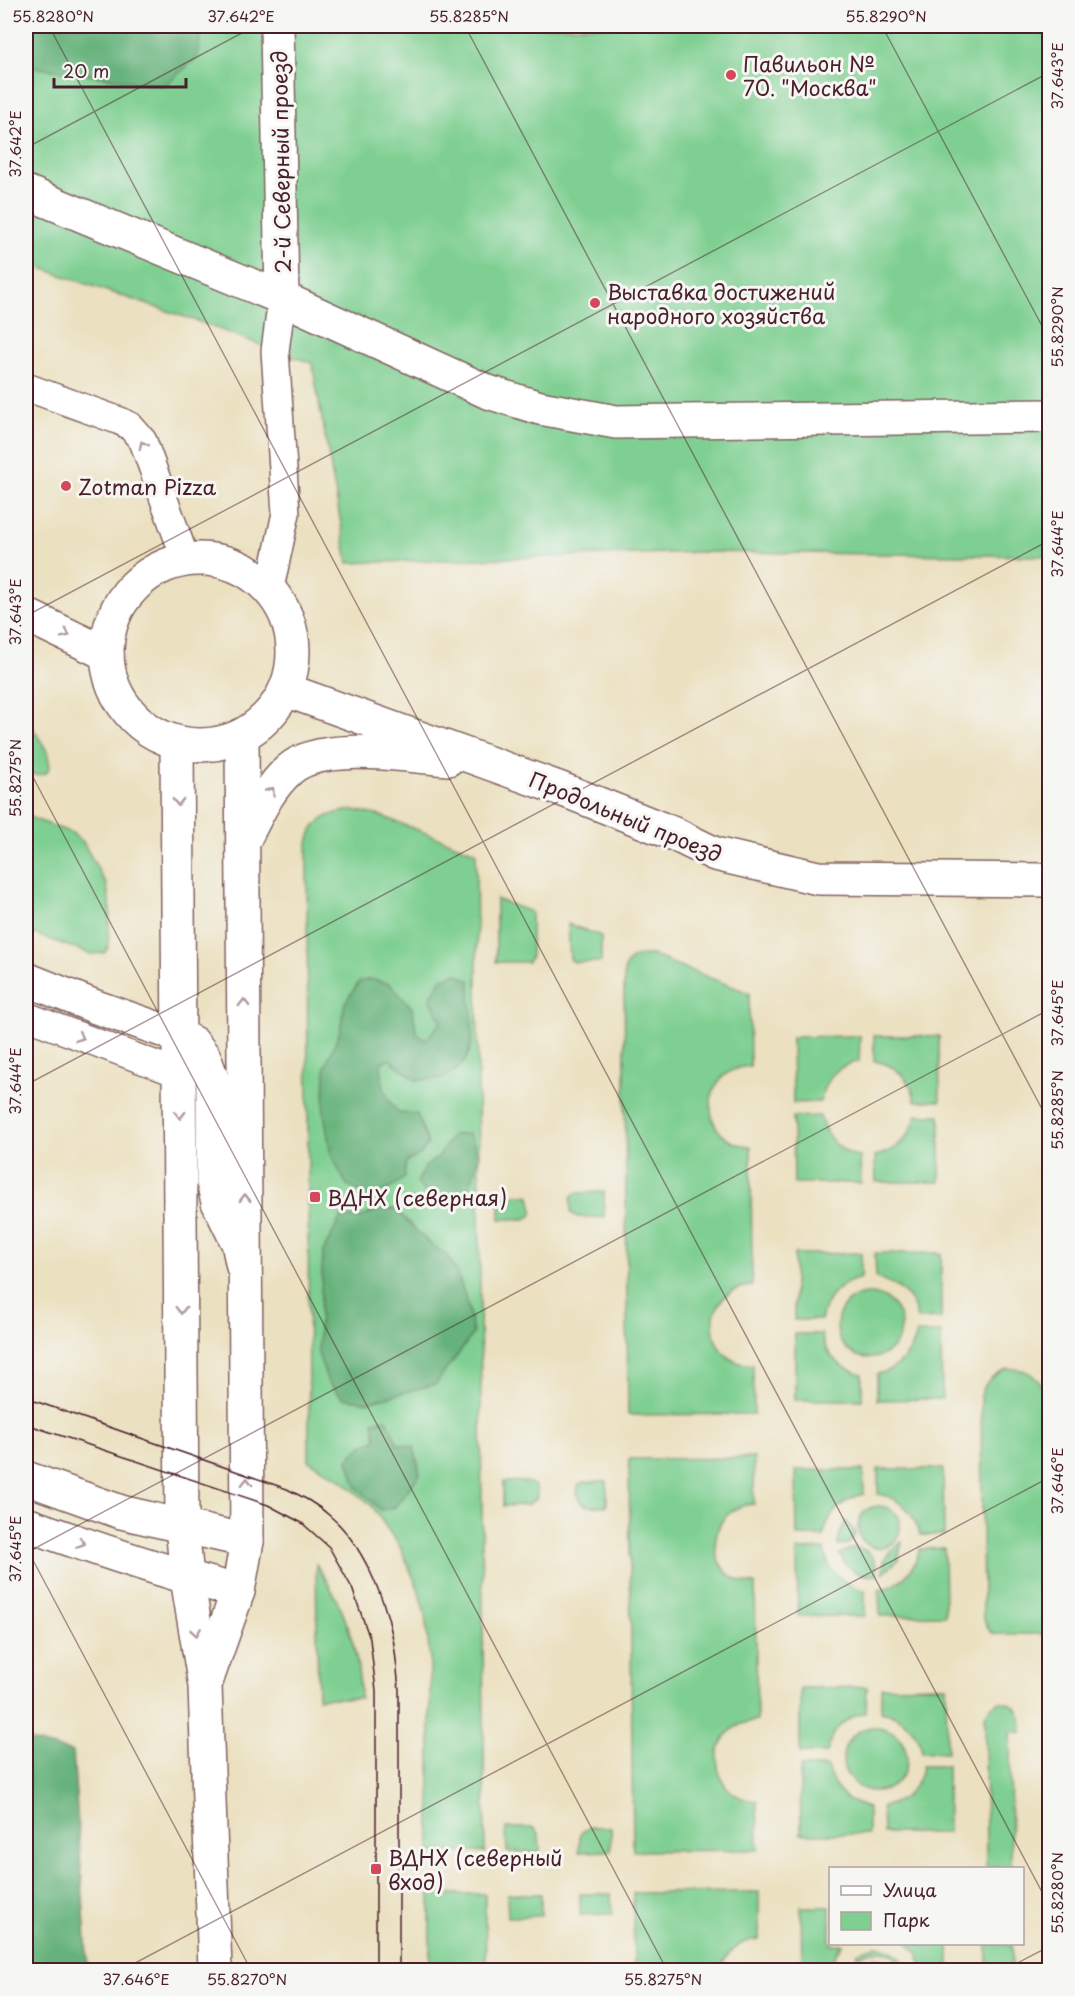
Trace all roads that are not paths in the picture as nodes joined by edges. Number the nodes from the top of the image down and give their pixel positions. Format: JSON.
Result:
{"nodes":[{"id":1,"x":277,"y":26,"type":"edge"},
{"id":2,"x":26,"y":192,"type":"edge"},
{"id":3,"x":282,"y":297,"type":"junction"},
{"id":4,"x":26,"y":387,"type":"edge"},
{"id":5,"x":1050,"y":416,"type":"edge"},
{"id":6,"x":185,"y":558,"type":"junction"},
{"id":7,"x":270,"y":588,"type":"junction"},
{"id":8,"x":26,"y":615,"type":"edge"},
{"id":9,"x":107,"y":654,"type":"junction"},
{"id":10,"x":286,"y":690,"type":"junction"},
{"id":11,"x":242,"y":736,"type":"junction"},
{"id":12,"x":177,"y":744,"type":"junction"},
{"id":13,"x":490,"y":762,"type":"junction"},
{"id":14,"x":243,"y":843,"type":"junction"},
{"id":15,"x":1050,"y":880,"type":"edge"},
{"id":16,"x":26,"y":979,"type":"edge"},
{"id":17,"x":26,"y":1016,"type":"edge"},
{"id":18,"x":179,"y":1036,"type":"junction"},
{"id":19,"x":180,"y":1074,"type":"junction"},
{"id":20,"x":245,"y":1278,"type":"junction"},
{"id":21,"x":26,"y":1478,"type":"edge"},
{"id":22,"x":26,"y":1524,"type":"edge"},
{"id":23,"x":182,"y":1526,"type":"junction"},
{"id":24,"x":247,"y":1541,"type":"junction"},
{"id":25,"x":187,"y":1578,"type":"junction"},
{"id":26,"x":238,"y":1591,"type":"junction"},
{"id":27,"x":205,"y":1686,"type":"junction"},
{"id":28,"x":215,"y":1971,"type":"edge"}],
"edges":[{"from":1,"to":3,"type":"main road","name":"2-й Северный проезд"},
{"from":2,"to":3,"type":"main road"},
{"from":3,"to":5,"type":"main road"},
{"from":3,"to":7,"type":"lane"},
{"from":6,"to":4,"type":"lane","one_way":true},
{"from":6,"to":7,"type":"main road"},
{"from":6,"to":9,"type":"main road"},
{"from":7,"to":10,"type":"main road"},
{"from":8,"to":9,"type":"main road","one_way":true},
{"from":9,"to":12,"type":"main road"},
{"from":10,"to":11,"type":"main road"},
{"from":10,"to":13,"type":"main road","name":"Продольный проезд"},
{"from":11,"to":12,"type":"main road"},
{"from":11,"to":14,"type":"main road"},
{"from":12,"to":18,"type":"main road","one_way":true},
{"from":14,"to":13,"type":"main road","one_way":true},
{"from":13,"to":15,"type":"main road","name":"Продольный проезд"},
{"from":20,"to":14,"type":"main road","one_way":true},
{"from":16,"to":18,"type":"main road"},
{"from":17,"to":19,"type":"lane","one_way":true},
{"from":18,"to":19,"type":"main road"},
{"from":18,"to":20,"type":"main road"},
{"from":19,"to":23,"type":"main road","one_way":true},
{"from":24,"to":20,"type":"main road","one_way":true},
{"from":21,"to":23,"type":"main road"},
{"from":22,"to":25,"type":"main road","one_way":true},
{"from":23,"to":24,"type":"main road"},
{"from":23,"to":25,"type":"main road"},
{"from":24,"to":26,"type":"main road"},
{"from":25,"to":26,"type":"main road"},
{"from":25,"to":27,"type":"main road","one_way":true},
{"from":26,"to":27,"type":"main road"},
{"from":27,"to":28,"type":"main road"}]}
